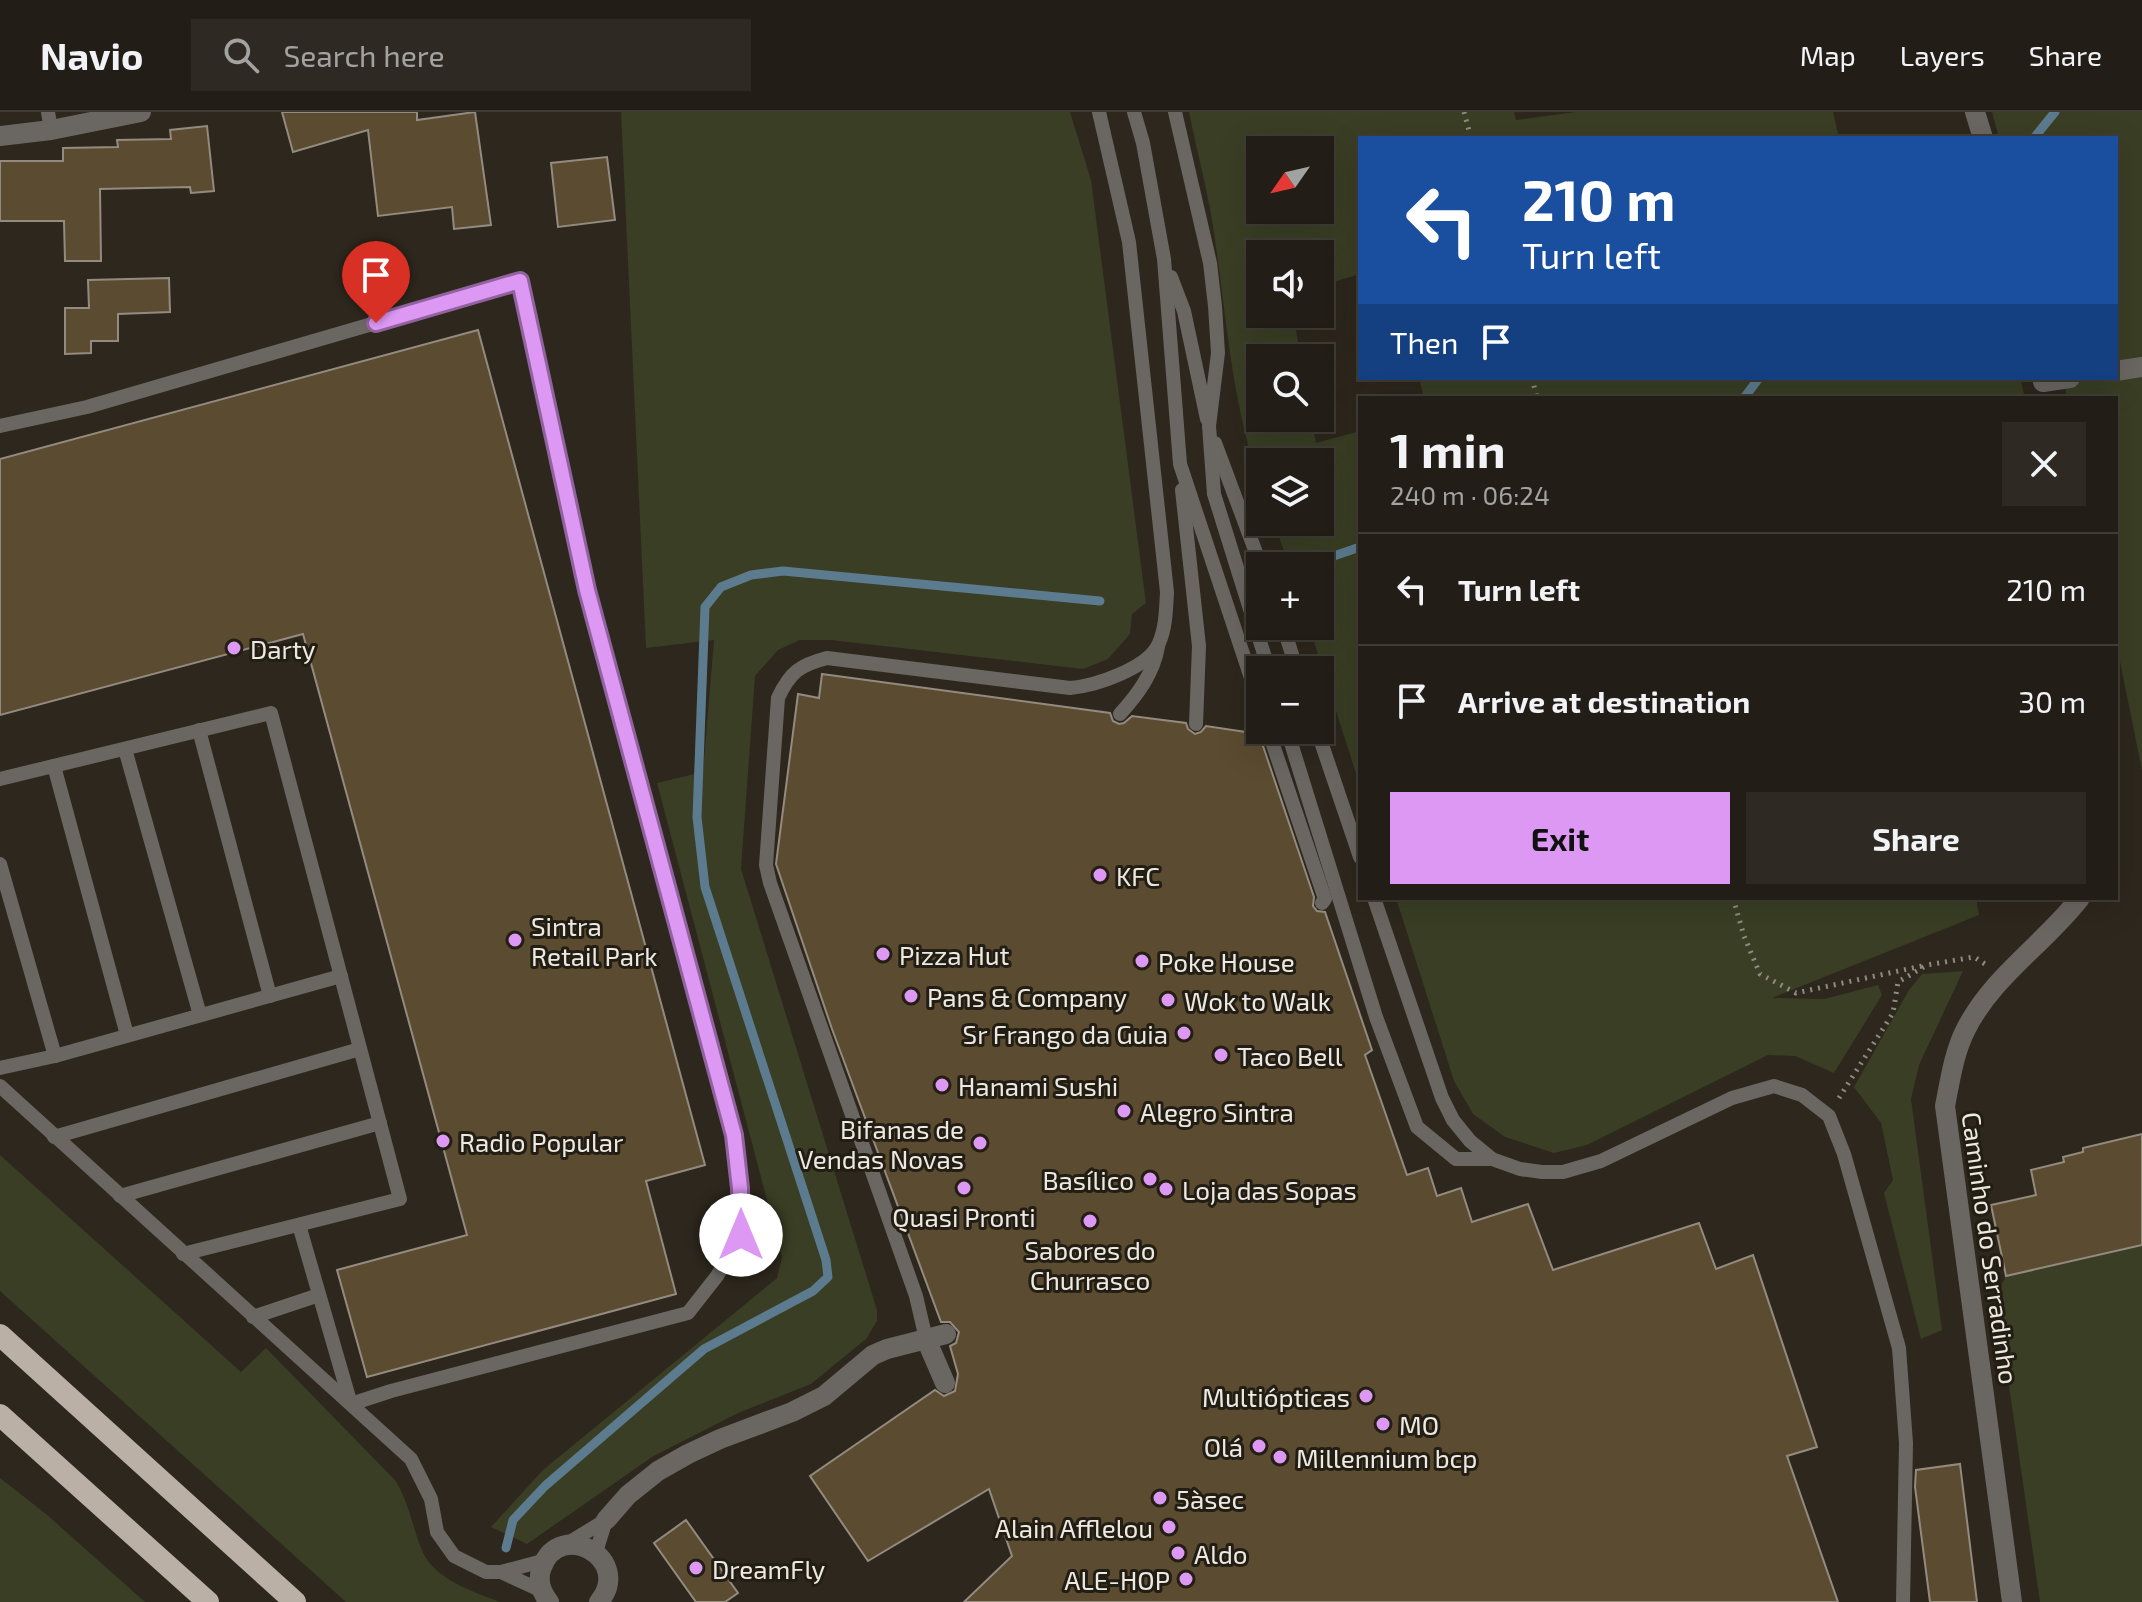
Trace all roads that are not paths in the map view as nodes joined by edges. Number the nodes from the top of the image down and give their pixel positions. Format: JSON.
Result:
{"nodes":[{"id":1,"x":141,"y":112,"type":"edge"},
{"id":2,"x":1099,"y":112,"type":"edge"},
{"id":3,"x":1134,"y":112,"type":"edge"},
{"id":4,"x":1175,"y":112,"type":"edge"},
{"id":5,"x":1975,"y":112,"type":"edge"},
{"id":6,"x":50,"y":121,"type":"edge"},
{"id":7,"x":0,"y":136,"type":"edge"},
{"id":8,"x":1982,"y":136,"type":"edge"},
{"id":9,"x":1164,"y":259,"type":"junction"},
{"id":10,"x":2142,"y":367,"type":"edge"},
{"id":11,"x":2118,"y":371,"type":"edge"},
{"id":12,"x":2064,"y":380,"type":"edge"},
{"id":13,"x":2044,"y":386,"type":"edge"},
{"id":14,"x":0,"y":426,"type":"edge"},
{"id":15,"x":1209,"y":426,"type":"junction"},
{"id":16,"x":1180,"y":464,"type":"junction"},
{"id":17,"x":1256,"y":552,"type":"edge"},
{"id":18,"x":1159,"y":646,"type":"junction"},
{"id":19,"x":1265,"y":656,"type":"edge"},
{"id":20,"x":1246,"y":663,"type":"edge"},
{"id":21,"x":1120,"y":714,"type":"dead end"},
{"id":22,"x":1196,"y":724,"type":"dead end"},
{"id":23,"x":199,"y":730,"type":"junction"},
{"id":24,"x":1273,"y":744,"type":"edge"},
{"id":25,"x":1291,"y":744,"type":"edge"},
{"id":26,"x":1322,"y":744,"type":"edge"},
{"id":27,"x":125,"y":749,"type":"junction"},
{"id":28,"x":54,"y":766,"type":"junction"},
{"id":29,"x":0,"y":779,"type":"edge"},
{"id":30,"x":1358,"y":851,"type":"edge"},
{"id":31,"x":0,"y":864,"type":"edge"},
{"id":32,"x":1375,"y":900,"type":"edge"},
{"id":33,"x":2078,"y":900,"type":"edge"},
{"id":34,"x":1322,"y":903,"type":"dead end"},
{"id":35,"x":341,"y":976,"type":"junction"},
{"id":36,"x":270,"y":996,"type":"junction"},
{"id":37,"x":200,"y":1015,"type":"junction"},
{"id":38,"x":127,"y":1035,"type":"junction"},
{"id":39,"x":360,"y":1049,"type":"junction"},
{"id":40,"x":55,"y":1056,"type":"junction"},
{"id":41,"x":0,"y":1068,"type":"edge"},
{"id":42,"x":0,"y":1086,"type":"edge"},
{"id":43,"x":380,"y":1123,"type":"junction"},
{"id":44,"x":54,"y":1137,"type":"junction"},
{"id":45,"x":1492,"y":1159,"type":"junction"},
{"id":46,"x":120,"y":1196,"type":"junction"},
{"id":47,"x":299,"y":1225,"type":"junction"},
{"id":48,"x":183,"y":1254,"type":"junction"},
{"id":49,"x":319,"y":1295,"type":"junction"},
{"id":50,"x":253,"y":1317,"type":"junction"},
{"id":51,"x":0,"y":1335,"type":"edge"},
{"id":52,"x":936,"y":1337,"type":"junction"},
{"id":53,"x":945,"y":1383,"type":"dead end"},
{"id":54,"x":351,"y":1404,"type":"junction"},
{"id":55,"x":0,"y":1415,"type":"edge"},
{"id":56,"x":606,"y":1520,"type":"junction"},
{"id":57,"x":563,"y":1546,"type":"junction"},
{"id":58,"x":596,"y":1552,"type":"junction"},
{"id":59,"x":546,"y":1560,"type":"junction"},
{"id":60,"x":501,"y":1572,"type":"junction"},
{"id":61,"x":546,"y":1596,"type":"edge"},
{"id":62,"x":208,"y":1602,"type":"edge"},
{"id":63,"x":295,"y":1602,"type":"edge"},
{"id":64,"x":599,"y":1602,"type":"edge"},
{"id":65,"x":1903,"y":1602,"type":"edge"},
{"id":66,"x":2012,"y":1602,"type":"edge"}],
"edges":[{"from":1,"to":6,"type":"street"},
{"from":2,"to":18,"type":"lane"},
{"from":3,"to":9,"type":"lane"},
{"from":4,"to":15,"type":"lane"},
{"from":5,"to":8,"type":"street"},
{"from":6,"to":7,"type":"street"},
{"from":9,"to":15,"type":"lane"},
{"from":9,"to":16,"type":"lane"},
{"from":10,"to":11,"type":"street"},
{"from":12,"to":13,"type":"street"},
{"from":14,"to":54,"type":"lane"},
{"from":15,"to":17,"type":"lane"},
{"from":15,"to":19,"type":"lane"},
{"from":16,"to":20,"type":"lane"},
{"from":16,"to":22,"type":"lane"},
{"from":18,"to":21,"type":"lane"},
{"from":18,"to":52,"type":"lane"},
{"from":23,"to":27,"type":"lane"},
{"from":23,"to":35,"type":"lane"},
{"from":23,"to":36,"type":"lane"},
{"from":24,"to":34,"type":"lane"},
{"from":25,"to":45,"type":"lane"},
{"from":26,"to":30,"type":"lane"},
{"from":27,"to":28,"type":"lane"},
{"from":27,"to":37,"type":"lane"},
{"from":28,"to":29,"type":"lane"},
{"from":28,"to":38,"type":"lane"},
{"from":31,"to":40,"type":"lane"},
{"from":32,"to":45,"type":"lane"},
{"from":33,"to":66,"type":"street","name":"Caminho do Serradinho"},
{"from":35,"to":36,"type":"lane"},
{"from":35,"to":39,"type":"lane"},
{"from":36,"to":37,"type":"lane"},
{"from":37,"to":38,"type":"lane"},
{"from":38,"to":40,"type":"lane"},
{"from":39,"to":43,"type":"lane"},
{"from":39,"to":44,"type":"lane"},
{"from":40,"to":41,"type":"lane"},
{"from":42,"to":44,"type":"lane"},
{"from":43,"to":46,"type":"lane"},
{"from":43,"to":47,"type":"lane"},
{"from":44,"to":46,"type":"lane"},
{"from":45,"to":65,"type":"lane"},
{"from":46,"to":48,"type":"lane"},
{"from":47,"to":48,"type":"lane"},
{"from":47,"to":49,"type":"lane"},
{"from":48,"to":50,"type":"lane"},
{"from":49,"to":50,"type":"lane"},
{"from":49,"to":54,"type":"lane"},
{"from":50,"to":54,"type":"lane"},
{"from":51,"to":63,"type":"highway"},
{"from":52,"to":53,"type":"street"},
{"from":52,"to":56,"type":"street"},
{"from":54,"to":60,"type":"lane"},
{"from":55,"to":62,"type":"highway"},
{"from":56,"to":57,"type":"lane"},
{"from":56,"to":58,"type":"lane"},
{"from":57,"to":58,"type":"street"},
{"from":57,"to":59,"type":"street"},
{"from":58,"to":64,"type":"street"},
{"from":59,"to":60,"type":"lane"},
{"from":59,"to":61,"type":"street"},
{"from":60,"to":61,"type":"lane"}]}
